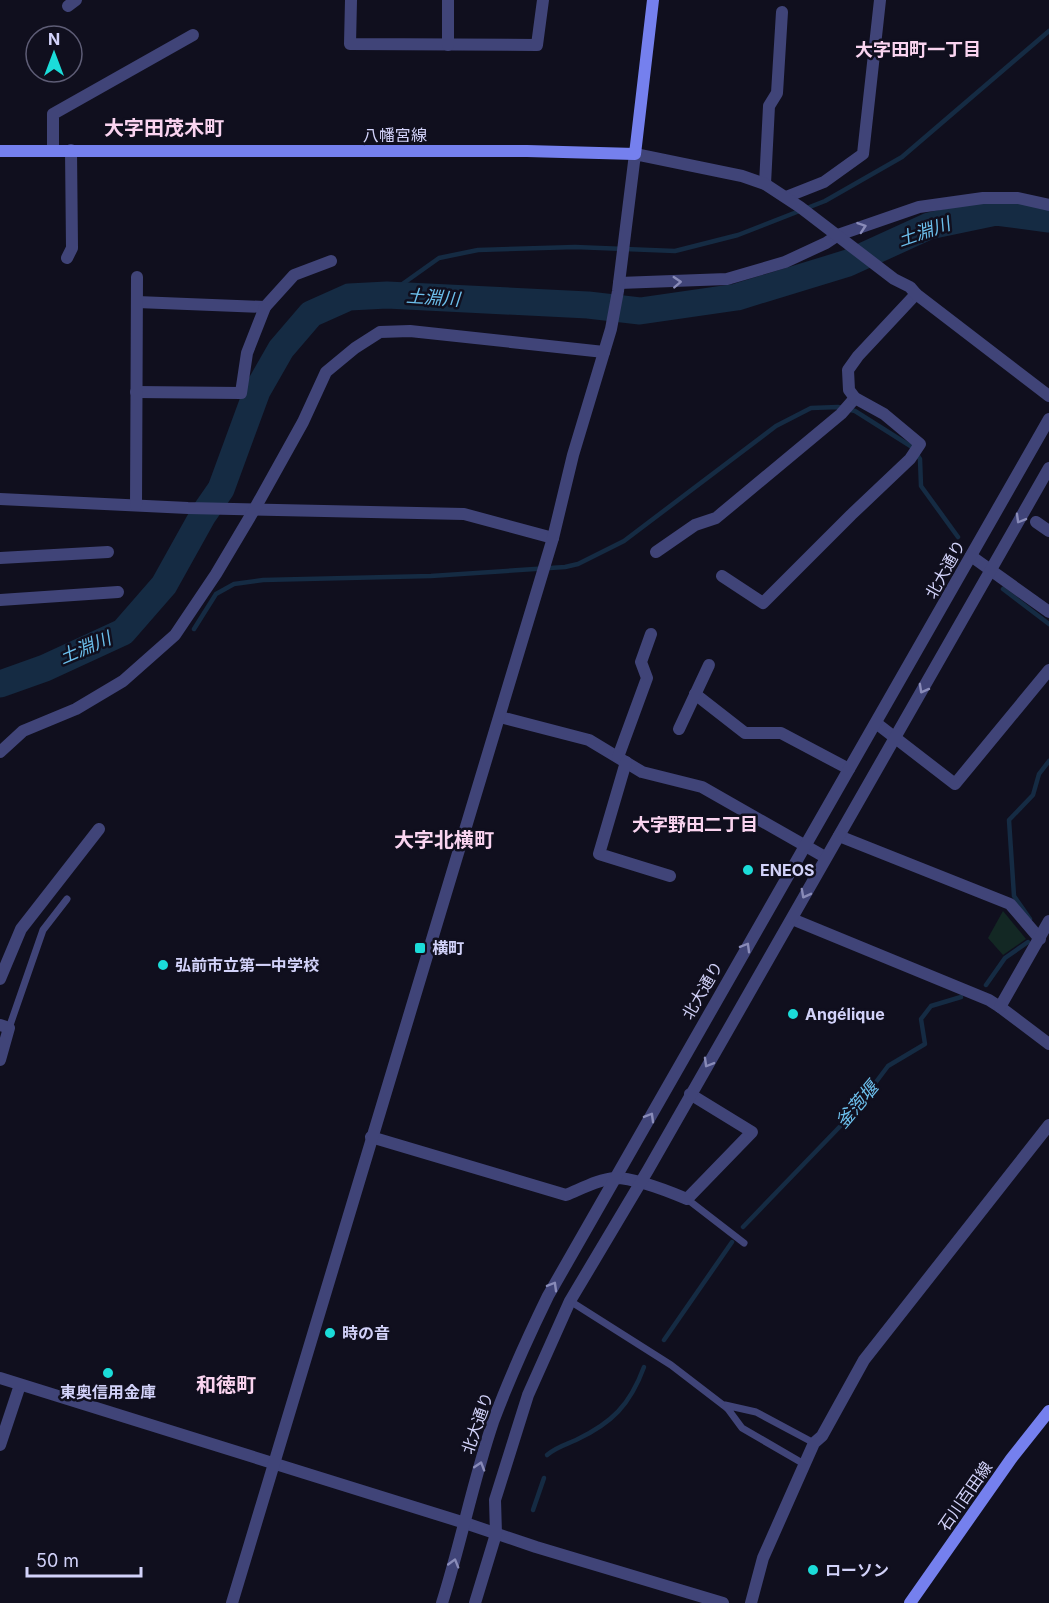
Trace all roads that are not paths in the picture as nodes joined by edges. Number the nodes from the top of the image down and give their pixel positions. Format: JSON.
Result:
{"nodes":[{"id":1,"x":351,"y":0,"type":"edge"},
{"id":2,"x":448,"y":0,"type":"edge"},
{"id":3,"x":543,"y":0,"type":"edge"},
{"id":4,"x":653,"y":0,"type":"edge"},
{"id":5,"x":880,"y":0,"type":"edge"},
{"id":6,"x":782,"y":12,"type":"dead end"},
{"id":7,"x":193,"y":35,"type":"dead end"},
{"id":8,"x":447,"y":45,"type":"junction"},
{"id":9,"x":71,"y":150,"type":"junction"},
{"id":10,"x":53,"y":151,"type":"junction"},
{"id":11,"x":0,"y":152,"type":"edge"},
{"id":12,"x":635,"y":153,"type":"junction"},
{"id":13,"x":765,"y":184,"type":"junction"},
{"id":14,"x":786,"y":197,"type":"junction"},
{"id":15,"x":1049,"y":205,"type":"edge"},
{"id":16,"x":841,"y":238,"type":"junction"},
{"id":17,"x":67,"y":258,"type":"dead end"},
{"id":18,"x":331,"y":261,"type":"dead end"},
{"id":19,"x":137,"y":277,"type":"dead end"},
{"id":20,"x":618,"y":287,"type":"junction"},
{"id":21,"x":916,"y":294,"type":"junction"},
{"id":22,"x":137,"y":302,"type":"junction"},
{"id":23,"x":265,"y":307,"type":"junction"},
{"id":24,"x":604,"y":352,"type":"junction"},
{"id":25,"x":136,"y":392,"type":"junction"},
{"id":26,"x":1049,"y":396,"type":"edge"},
{"id":27,"x":848,"y":406,"type":"junction"},
{"id":28,"x":1049,"y":419,"type":"edge"},
{"id":29,"x":1049,"y":468,"type":"edge"},
{"id":30,"x":0,"y":499,"type":"edge"},
{"id":31,"x":136,"y":505,"type":"junction"},
{"id":32,"x":254,"y":510,"type":"junction"},
{"id":33,"x":1036,"y":522,"type":"dead end"},
{"id":34,"x":1049,"y":531,"type":"edge"},
{"id":35,"x":553,"y":538,"type":"junction"},
{"id":36,"x":108,"y":552,"type":"dead end"},
{"id":37,"x":656,"y":552,"type":"dead end"},
{"id":38,"x":971,"y":556,"type":"junction"},
{"id":39,"x":0,"y":558,"type":"edge"},
{"id":40,"x":991,"y":570,"type":"junction"},
{"id":41,"x":722,"y":576,"type":"dead end"},
{"id":42,"x":118,"y":592,"type":"dead end"},
{"id":43,"x":0,"y":600,"type":"edge"},
{"id":44,"x":1049,"y":612,"type":"edge"},
{"id":45,"x":651,"y":634,"type":"dead end"},
{"id":46,"x":709,"y":665,"type":"dead end"},
{"id":47,"x":1049,"y":670,"type":"edge"},
{"id":48,"x":696,"y":694,"type":"junction"},
{"id":49,"x":500,"y":717,"type":"junction"},
{"id":50,"x":876,"y":723,"type":"junction"},
{"id":51,"x":679,"y":729,"type":"dead end"},
{"id":52,"x":896,"y":737,"type":"junction"},
{"id":53,"x":0,"y":752,"type":"edge"},
{"id":54,"x":622,"y":759,"type":"junction"},
{"id":55,"x":849,"y":770,"type":"junction"},
{"id":56,"x":99,"y":829,"type":"dead end"},
{"id":57,"x":839,"y":836,"type":"junction"},
{"id":58,"x":804,"y":845,"type":"junction"},
{"id":59,"x":825,"y":857,"type":"junction"},
{"id":60,"x":670,"y":876,"type":"dead end"},
{"id":61,"x":67,"y":899,"type":"dead end"},
{"id":62,"x":792,"y":919,"type":"junction"},
{"id":63,"x":1049,"y":921,"type":"edge"},
{"id":64,"x":1040,"y":939,"type":"junction"},
{"id":65,"x":0,"y":979,"type":"edge"},
{"id":66,"x":1000,"y":1006,"type":"junction"},
{"id":67,"x":5,"y":1026,"type":"edge"},
{"id":68,"x":1049,"y":1044,"type":"edge"},
{"id":69,"x":0,"y":1060,"type":"edge"},
{"id":70,"x":690,"y":1094,"type":"junction"},
{"id":71,"x":1049,"y":1125,"type":"edge"},
{"id":72,"x":371,"y":1137,"type":"junction"},
{"id":73,"x":615,"y":1178,"type":"junction"},
{"id":74,"x":640,"y":1183,"type":"junction"},
{"id":75,"x":687,"y":1199,"type":"junction"},
{"id":76,"x":744,"y":1243,"type":"dead end"},
{"id":77,"x":570,"y":1301,"type":"junction"},
{"id":78,"x":0,"y":1378,"type":"edge"},
{"id":79,"x":20,"y":1385,"type":"junction"},
{"id":80,"x":728,"y":1408,"type":"junction"},
{"id":81,"x":1049,"y":1411,"type":"edge"},
{"id":82,"x":814,"y":1443,"type":"junction"},
{"id":83,"x":0,"y":1445,"type":"edge"},
{"id":84,"x":272,"y":1464,"type":"junction"},
{"id":85,"x":804,"y":1464,"type":"junction"},
{"id":86,"x":465,"y":1523,"type":"junction"},
{"id":87,"x":496,"y":1534,"type":"junction"},
{"id":88,"x":692,"y":1599,"type":"edge"},
{"id":89,"x":232,"y":1603,"type":"edge"},
{"id":90,"x":442,"y":1603,"type":"edge"},
{"id":91,"x":475,"y":1603,"type":"edge"},
{"id":92,"x":723,"y":1603,"type":"edge"},
{"id":93,"x":752,"y":1603,"type":"edge"},
{"id":94,"x":910,"y":1603,"type":"edge"}],
"edges":[{"from":1,"to":8,"type":"street"},
{"from":2,"to":8,"type":"street"},
{"from":3,"to":8,"type":"street"},
{"from":4,"to":12,"type":"main road"},
{"from":5,"to":14,"type":"street"},
{"from":6,"to":13,"type":"street"},
{"from":7,"to":10,"type":"street"},
{"from":9,"to":10,"type":"main road","name":"八幡宮線"},
{"from":9,"to":12,"type":"main road","name":"八幡宮線"},
{"from":9,"to":17,"type":"street"},
{"from":10,"to":11,"type":"main road","name":"八幡宮線"},
{"from":12,"to":13,"type":"street"},
{"from":12,"to":20,"type":"street"},
{"from":13,"to":14,"type":"street"},
{"from":14,"to":16,"type":"street"},
{"from":16,"to":15,"type":"street","one_way":true},
{"from":20,"to":16,"type":"street","one_way":true},
{"from":16,"to":21,"type":"street"},
{"from":18,"to":23,"type":"street"},
{"from":19,"to":22,"type":"street"},
{"from":20,"to":24,"type":"street"},
{"from":21,"to":26,"type":"street"},
{"from":21,"to":27,"type":"street"},
{"from":22,"to":23,"type":"street"},
{"from":22,"to":25,"type":"street"},
{"from":23,"to":25,"type":"street"},
{"from":24,"to":32,"type":"street"},
{"from":24,"to":35,"type":"street"},
{"from":25,"to":31,"type":"street"},
{"from":27,"to":37,"type":"street"},
{"from":27,"to":41,"type":"street"},
{"from":28,"to":38,"type":"street","name":"北大通り"},
{"from":29,"to":40,"type":"street","one_way":true},
{"from":30,"to":31,"type":"street"},
{"from":31,"to":32,"type":"street"},
{"from":32,"to":35,"type":"street"},
{"from":32,"to":53,"type":"street"},
{"from":33,"to":34,"type":"street"},
{"from":35,"to":49,"type":"street"},
{"from":36,"to":39,"type":"street"},
{"from":38,"to":40,"type":"street"},
{"from":38,"to":50,"type":"street","name":"北大通り"},
{"from":40,"to":44,"type":"street"},
{"from":40,"to":52,"type":"street","one_way":true},
{"from":42,"to":43,"type":"street"},
{"from":45,"to":54,"type":"street"},
{"from":46,"to":48,"type":"street"},
{"from":47,"to":52,"type":"street"},
{"from":48,"to":51,"type":"street"},
{"from":48,"to":55,"type":"street"},
{"from":49,"to":54,"type":"street"},
{"from":49,"to":72,"type":"street"},
{"from":50,"to":52,"type":"street"},
{"from":50,"to":55,"type":"street","name":"北大通り"},
{"from":52,"to":57,"type":"street"},
{"from":54,"to":58,"type":"street"},
{"from":54,"to":60,"type":"street"},
{"from":55,"to":58,"type":"street","name":"北大通り"},
{"from":56,"to":65,"type":"street"},
{"from":57,"to":59,"type":"street"},
{"from":57,"to":64,"type":"street"},
{"from":58,"to":59,"type":"street"},
{"from":73,"to":58,"type":"street","name":"北大通り","one_way":true},
{"from":59,"to":62,"type":"street","one_way":true},
{"from":61,"to":67,"type":"lane"},
{"from":62,"to":66,"type":"street"},
{"from":62,"to":70,"type":"street","one_way":true},
{"from":63,"to":64,"type":"street"},
{"from":64,"to":66,"type":"street"},
{"from":66,"to":68,"type":"street"},
{"from":67,"to":69,"type":"street"},
{"from":70,"to":74,"type":"street"},
{"from":70,"to":75,"type":"street"},
{"from":71,"to":82,"type":"street"},
{"from":72,"to":73,"type":"street"},
{"from":72,"to":84,"type":"street"},
{"from":73,"to":74,"type":"street"},
{"from":86,"to":73,"type":"street","name":"北大通り","one_way":true},
{"from":74,"to":75,"type":"street"},
{"from":74,"to":77,"type":"street"},
{"from":75,"to":76,"type":"lane"},
{"from":77,"to":80,"type":"lane"},
{"from":77,"to":87,"type":"street"},
{"from":78,"to":79,"type":"street"},
{"from":79,"to":83,"type":"street"},
{"from":79,"to":84,"type":"street"},
{"from":80,"to":82,"type":"lane"},
{"from":80,"to":85,"type":"lane"},
{"from":81,"to":94,"type":"main road","name":"石川百田線"},
{"from":82,"to":85,"type":"street"},
{"from":84,"to":86,"type":"street"},
{"from":84,"to":89,"type":"street"},
{"from":85,"to":93,"type":"street"},
{"from":86,"to":87,"type":"street"},
{"from":90,"to":86,"type":"street","name":"北大通り","one_way":true},
{"from":87,"to":88,"type":"street"},
{"from":87,"to":91,"type":"street"},
{"from":88,"to":92,"type":"street"}]}
